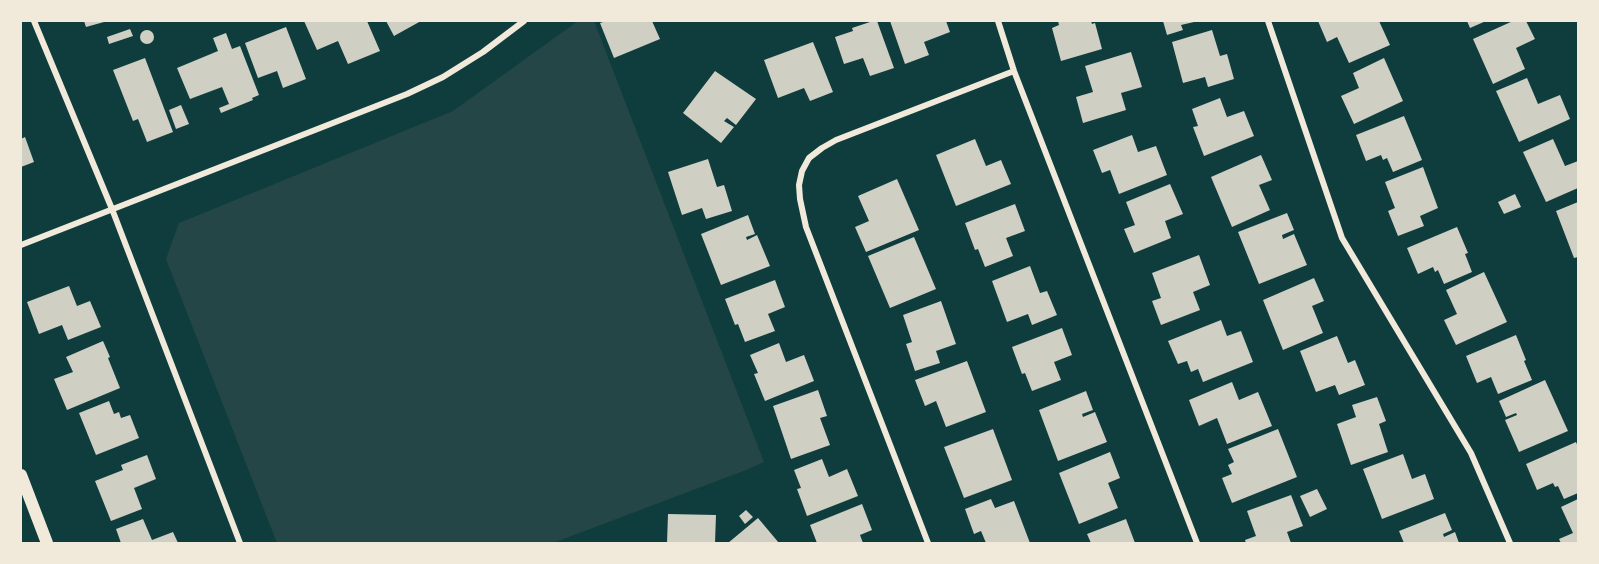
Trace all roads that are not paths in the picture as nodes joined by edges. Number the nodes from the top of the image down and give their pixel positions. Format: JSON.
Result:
{"nodes":[{"id":1,"x":34,"y":21,"type":"edge"},
{"id":2,"x":524,"y":21,"type":"edge"},
{"id":3,"x":998,"y":21,"type":"edge"},
{"id":4,"x":1268,"y":21,"type":"edge"},
{"id":5,"x":1014,"y":71,"type":"junction"},
{"id":6,"x":112,"y":209,"type":"junction"},
{"id":7,"x":21,"y":245,"type":"edge"},
{"id":8,"x":21,"y":475,"type":"edge"},
{"id":9,"x":47,"y":543,"type":"edge"},
{"id":10,"x":240,"y":543,"type":"edge"},
{"id":11,"x":928,"y":543,"type":"edge"},
{"id":12,"x":1197,"y":543,"type":"edge"},
{"id":13,"x":1510,"y":543,"type":"edge"}],
"edges":[{"from":1,"to":6,"type":"street"},
{"from":2,"to":6,"type":"street"},
{"from":3,"to":5,"type":"street"},
{"from":4,"to":13,"type":"street"},
{"from":5,"to":11,"type":"street"},
{"from":5,"to":12,"type":"street"},
{"from":6,"to":7,"type":"street"},
{"from":6,"to":10,"type":"street"},
{"from":8,"to":9,"type":"main road"}]}
